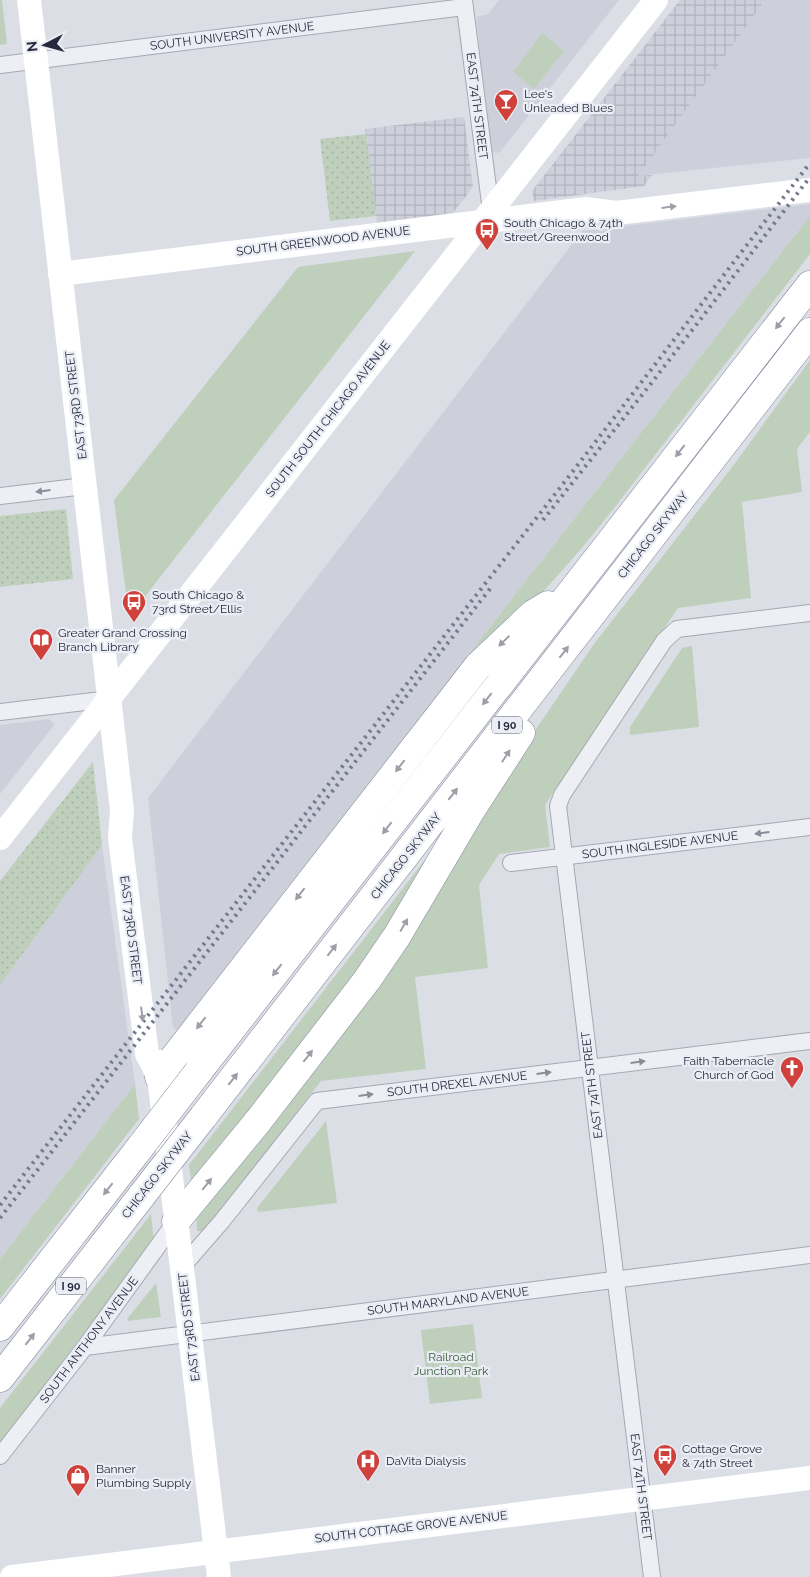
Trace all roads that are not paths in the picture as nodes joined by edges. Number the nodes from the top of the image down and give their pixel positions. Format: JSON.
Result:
{"nodes":[{"id":1,"x":29,"y":0,"type":"edge"},
{"id":2,"x":656,"y":0,"type":"edge"},
{"id":3,"x":464,"y":4,"type":"edge"},
{"id":4,"x":36,"y":60,"type":"junction"},
{"id":5,"x":0,"y":65,"type":"edge"},
{"id":6,"x":810,"y":174,"type":"edge"},
{"id":7,"x":810,"y":190,"type":"edge"},
{"id":8,"x":586,"y":209,"type":"junction"},
{"id":9,"x":487,"y":216,"type":"junction"},
{"id":10,"x":60,"y":274,"type":"junction"},
{"id":11,"x":810,"y":285,"type":"edge"},
{"id":12,"x":810,"y":332,"type":"edge"},
{"id":13,"x":85,"y":486,"type":"junction"},
{"id":14,"x":0,"y":496,"type":"edge"},
{"id":15,"x":570,"y":592,"type":"junction"},
{"id":16,"x":810,"y":613,"type":"edge"},
{"id":17,"x":543,"y":678,"type":"junction"},
{"id":18,"x":110,"y":699,"type":"junction"},
{"id":19,"x":0,"y":712,"type":"edge"},
{"id":20,"x":810,"y":827,"type":"edge"},
{"id":21,"x":0,"y":838,"type":"edge"},
{"id":22,"x":564,"y":857,"type":"junction"},
{"id":23,"x":511,"y":863,"type":"dead end"},
{"id":24,"x":810,"y":1040,"type":"edge"},
{"id":25,"x":590,"y":1068,"type":"junction"},
{"id":26,"x":159,"y":1077,"type":"junction"},
{"id":27,"x":176,"y":1221,"type":"junction"},
{"id":28,"x":810,"y":1255,"type":"edge"},
{"id":29,"x":182,"y":1267,"type":"junction"},
{"id":30,"x":616,"y":1280,"type":"junction"},
{"id":31,"x":0,"y":1327,"type":"edge"},
{"id":32,"x":190,"y":1333,"type":"junction"},
{"id":33,"x":85,"y":1348,"type":"junction"},
{"id":34,"x":0,"y":1378,"type":"edge"},
{"id":35,"x":0,"y":1456,"type":"edge"},
{"id":36,"x":810,"y":1478,"type":"edge"},
{"id":37,"x":642,"y":1498,"type":"junction"},
{"id":38,"x":216,"y":1552,"type":"junction"},
{"id":39,"x":12,"y":1577,"type":"edge"},
{"id":40,"x":219,"y":1577,"type":"edge"},
{"id":41,"x":652,"y":1577,"type":"edge"}],
"edges":[{"from":1,"to":4,"type":"street","name":"EAST 73RD STREET"},
{"from":2,"to":9,"type":"street","name":"SOUTH SOUTH CHICAGO AVENUE"},
{"from":3,"to":4,"type":"street","name":"SOUTH UNIVERSITY AVENUE"},
{"from":3,"to":9,"type":"street","name":"EAST 74TH STREET"},
{"from":4,"to":5,"type":"street","name":"SOUTH UNIVERSITY AVENUE"},
{"from":4,"to":10,"type":"street","name":"EAST 73RD STREET"},
{"from":6,"to":8,"type":"street","name":"SOUTH GREENWOOD AVENUE"},
{"from":8,"to":7,"type":"street","name":"SOUTH GREENWOOD AVENUE","one_way":true},
{"from":8,"to":9,"type":"street","name":"SOUTH GREENWOOD AVENUE"},
{"from":9,"to":10,"type":"street","name":"SOUTH GREENWOOD AVENUE"},
{"from":9,"to":18,"type":"street","name":"SOUTH SOUTH CHICAGO AVENUE"},
{"from":10,"to":13,"type":"street","name":"EAST 73RD STREET"},
{"from":11,"to":15,"type":"highway","number":"I 90","one_way":true},
{"from":17,"to":12,"type":"highway","name":"CHICAGO SKYWAY","number":"I 90","one_way":true},
{"from":13,"to":14,"type":"street","one_way":true},
{"from":13,"to":18,"type":"street","name":"EAST 73RD STREET"},
{"from":15,"to":26,"type":"highway","one_way":true},
{"from":15,"to":31,"type":"highway","number":"I 90","one_way":true,"bridge":true},
{"from":16,"to":22,"type":"street","name":"EAST 74TH STREET"},
{"from":27,"to":17,"type":"highway","one_way":true},
{"from":34,"to":17,"type":"highway","name":"CHICAGO SKYWAY","number":"I 90","one_way":true,"bridge":true},
{"from":18,"to":19,"type":"street"},
{"from":18,"to":21,"type":"street","name":"SOUTH SOUTH CHICAGO AVENUE"},
{"from":18,"to":26,"type":"street","name":"EAST 73RD STREET"},
{"from":20,"to":22,"type":"street","name":"SOUTH INGLESIDE AVENUE","one_way":true},
{"from":22,"to":23,"type":"street","name":"SOUTH INGLESIDE AVENUE"},
{"from":22,"to":25,"type":"street","name":"EAST 74TH STREET"},
{"from":25,"to":24,"type":"street","name":"SOUTH DREXEL AVENUE","one_way":true},
{"from":29,"to":25,"type":"street","name":"SOUTH DREXEL AVENUE","one_way":true},
{"from":25,"to":30,"type":"street","name":"EAST 74TH STREET"},
{"from":26,"to":27,"type":"street","name":"EAST 73RD STREET"},
{"from":27,"to":29,"type":"street","name":"EAST 73RD STREET"},
{"from":27,"to":33,"type":"street","name":"SOUTH ANTHONY AVENUE"},
{"from":28,"to":30,"type":"street","name":"SOUTH MARYLAND AVENUE"},
{"from":29,"to":32,"type":"street","name":"EAST 73RD STREET"},
{"from":30,"to":32,"type":"street","name":"SOUTH MARYLAND AVENUE"},
{"from":30,"to":37,"type":"street","name":"EAST 74TH STREET"},
{"from":32,"to":33,"type":"street","name":"SOUTH MARYLAND AVENUE"},
{"from":32,"to":38,"type":"street","name":"EAST 73RD STREET"},
{"from":33,"to":35,"type":"street","name":"SOUTH ANTHONY AVENUE"},
{"from":36,"to":37,"type":"street","name":"SOUTH COTTAGE GROVE AVENUE"},
{"from":37,"to":38,"type":"street","name":"SOUTH COTTAGE GROVE AVENUE"},
{"from":37,"to":41,"type":"street","name":"EAST 74TH STREET"},
{"from":38,"to":39,"type":"street","name":"SOUTH COTTAGE GROVE AVENUE"},
{"from":38,"to":40,"type":"street","name":"EAST 73RD STREET"}]}
